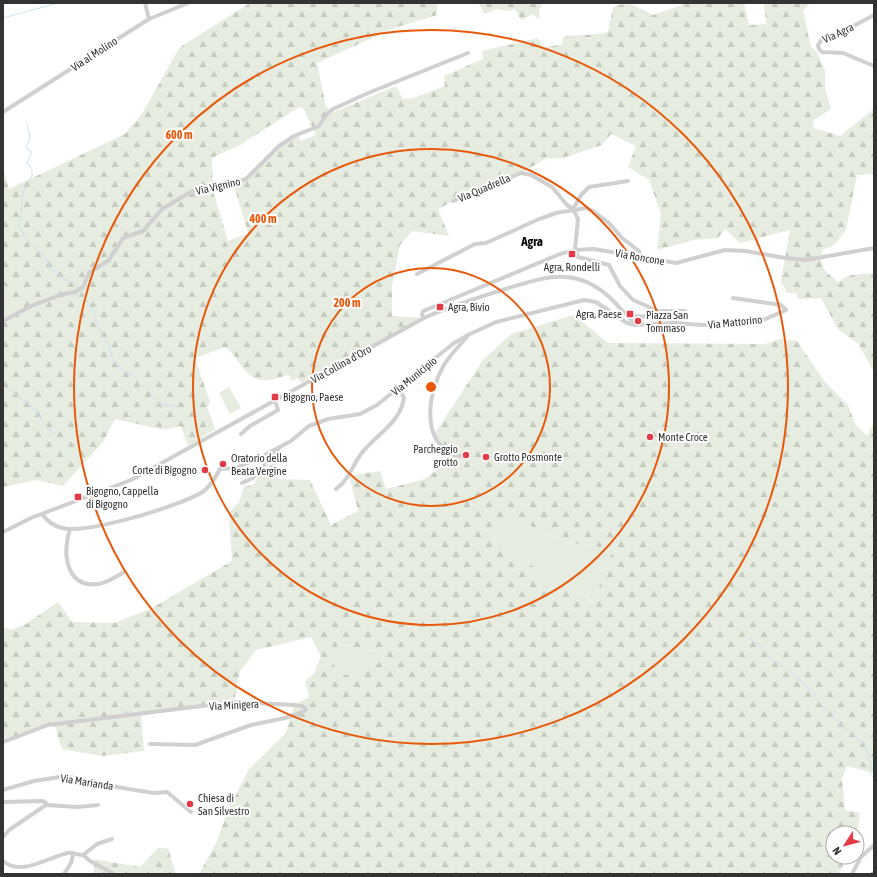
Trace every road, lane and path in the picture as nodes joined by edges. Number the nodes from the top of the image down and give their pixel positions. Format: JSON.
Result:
{"nodes":[{"id":1,"x":145,"y":3,"type":"edge"},
{"id":2,"x":188,"y":3,"type":"edge"},
{"id":3,"x":874,"y":15,"type":"edge"},
{"id":4,"x":149,"y":19,"type":"junction"},
{"id":5,"x":468,"y":53,"type":"dead end"},
{"id":6,"x":874,"y":66,"type":"edge"},
{"id":7,"x":3,"y":112,"type":"edge"},
{"id":8,"x":628,"y":181,"type":"dead end"},
{"id":9,"x":453,"y":201,"type":"dead end"},
{"id":10,"x":573,"y":210,"type":"junction"},
{"id":11,"x":874,"y":248,"type":"edge"},
{"id":12,"x":575,"y":250,"type":"junction"},
{"id":13,"x":640,"y":256,"type":"junction"},
{"id":14,"x":417,"y":274,"type":"dead end"},
{"id":15,"x":732,"y":298,"type":"dead end"},
{"id":16,"x":685,"y":311,"type":"dead end"},
{"id":17,"x":663,"y":312,"type":"junction"},
{"id":18,"x":424,"y":318,"type":"junction"},
{"id":19,"x":3,"y":321,"type":"edge"},
{"id":20,"x":675,"y":321,"type":"dead end"},
{"id":21,"x":635,"y":325,"type":"junction"},
{"id":22,"x":470,"y":334,"type":"junction"},
{"id":23,"x":399,"y":388,"type":"junction"},
{"id":24,"x":275,"y":401,"type":"junction"},
{"id":25,"x":240,"y":434,"type":"dead end"},
{"id":26,"x":279,"y":448,"type":"junction"},
{"id":27,"x":466,"y":458,"type":"dead end"},
{"id":28,"x":242,"y":483,"type":"dead end"},
{"id":29,"x":336,"y":489,"type":"dead end"},
{"id":30,"x":42,"y":514,"type":"junction"},
{"id":31,"x":70,"y":529,"type":"junction"},
{"id":32,"x":3,"y":532,"type":"edge"},
{"id":33,"x":124,"y":572,"type":"dead end"},
{"id":34,"x":3,"y":742,"type":"edge"},
{"id":35,"x":150,"y":744,"type":"dead end"},
{"id":36,"x":3,"y":790,"type":"edge"},
{"id":37,"x":3,"y":802,"type":"edge"},
{"id":38,"x":46,"y":805,"type":"junction"},
{"id":39,"x":98,"y":805,"type":"dead end"},
{"id":40,"x":191,"y":812,"type":"dead end"},
{"id":41,"x":3,"y":837,"type":"edge"},
{"id":42,"x":112,"y":839,"type":"dead end"},
{"id":43,"x":874,"y":845,"type":"edge"},
{"id":44,"x":72,"y":854,"type":"junction"},
{"id":45,"x":83,"y":855,"type":"junction"},
{"id":46,"x":3,"y":862,"type":"edge"},
{"id":47,"x":64,"y":874,"type":"edge"},
{"id":48,"x":114,"y":874,"type":"edge"},
{"id":49,"x":852,"y":874,"type":"edge"}],
"edges":[{"from":1,"to":4,"type":"street"},
{"from":2,"to":4,"type":"street","name":"Via al Molino"},
{"from":3,"to":6,"type":"street","name":"Via Agra"},
{"from":4,"to":7,"type":"street","name":"Via al Molino"},
{"from":5,"to":19,"type":"street","name":"Via Vignino"},
{"from":8,"to":10,"type":"street"},
{"from":9,"to":10,"type":"street","name":"Via Quadrella"},
{"from":10,"to":12,"type":"street"},
{"from":10,"to":13,"type":"street"},
{"from":10,"to":14,"type":"street"},
{"from":11,"to":13,"type":"street","name":"Via Roncone"},
{"from":12,"to":13,"type":"street","name":"Via Roncone"},
{"from":12,"to":17,"type":"street"},
{"from":12,"to":18,"type":"street","name":"Via Roncone"},
{"from":15,"to":21,"type":"street","name":"Via Mattorino"},
{"from":16,"to":17,"type":"street"},
{"from":17,"to":20,"type":"street"},
{"from":17,"to":21,"type":"street"},
{"from":18,"to":21,"type":"street","name":"Via Collina d'Oro"},
{"from":18,"to":24,"type":"street","name":"Via Collina d'Oro"},
{"from":21,"to":22,"type":"street","name":"Via Municipio"},
{"from":22,"to":23,"type":"street","name":"Via Municipio"},
{"from":22,"to":27,"type":"street"},
{"from":23,"to":26,"type":"street","name":"Via Municipio"},
{"from":23,"to":29,"type":"street"},
{"from":24,"to":25,"type":"street"},
{"from":24,"to":30,"type":"street","name":"Via Collina d'Oro"},
{"from":26,"to":28,"type":"street"},
{"from":26,"to":31,"type":"street","name":"Via Municipio"},
{"from":30,"to":31,"type":"street"},
{"from":30,"to":32,"type":"street","name":"Via Collina d'Oro"},
{"from":31,"to":33,"type":"street"},
{"from":34,"to":35,"type":"street","name":"Via Minigera"},
{"from":36,"to":40,"type":"street","name":"Via Marianda"},
{"from":37,"to":38,"type":"street"},
{"from":38,"to":39,"type":"street"},
{"from":38,"to":41,"type":"street"},
{"from":42,"to":45,"type":"street"},
{"from":43,"to":49,"type":"street"},
{"from":44,"to":45,"type":"street"},
{"from":44,"to":46,"type":"street"},
{"from":44,"to":47,"type":"street"},
{"from":45,"to":48,"type":"street"}]}
